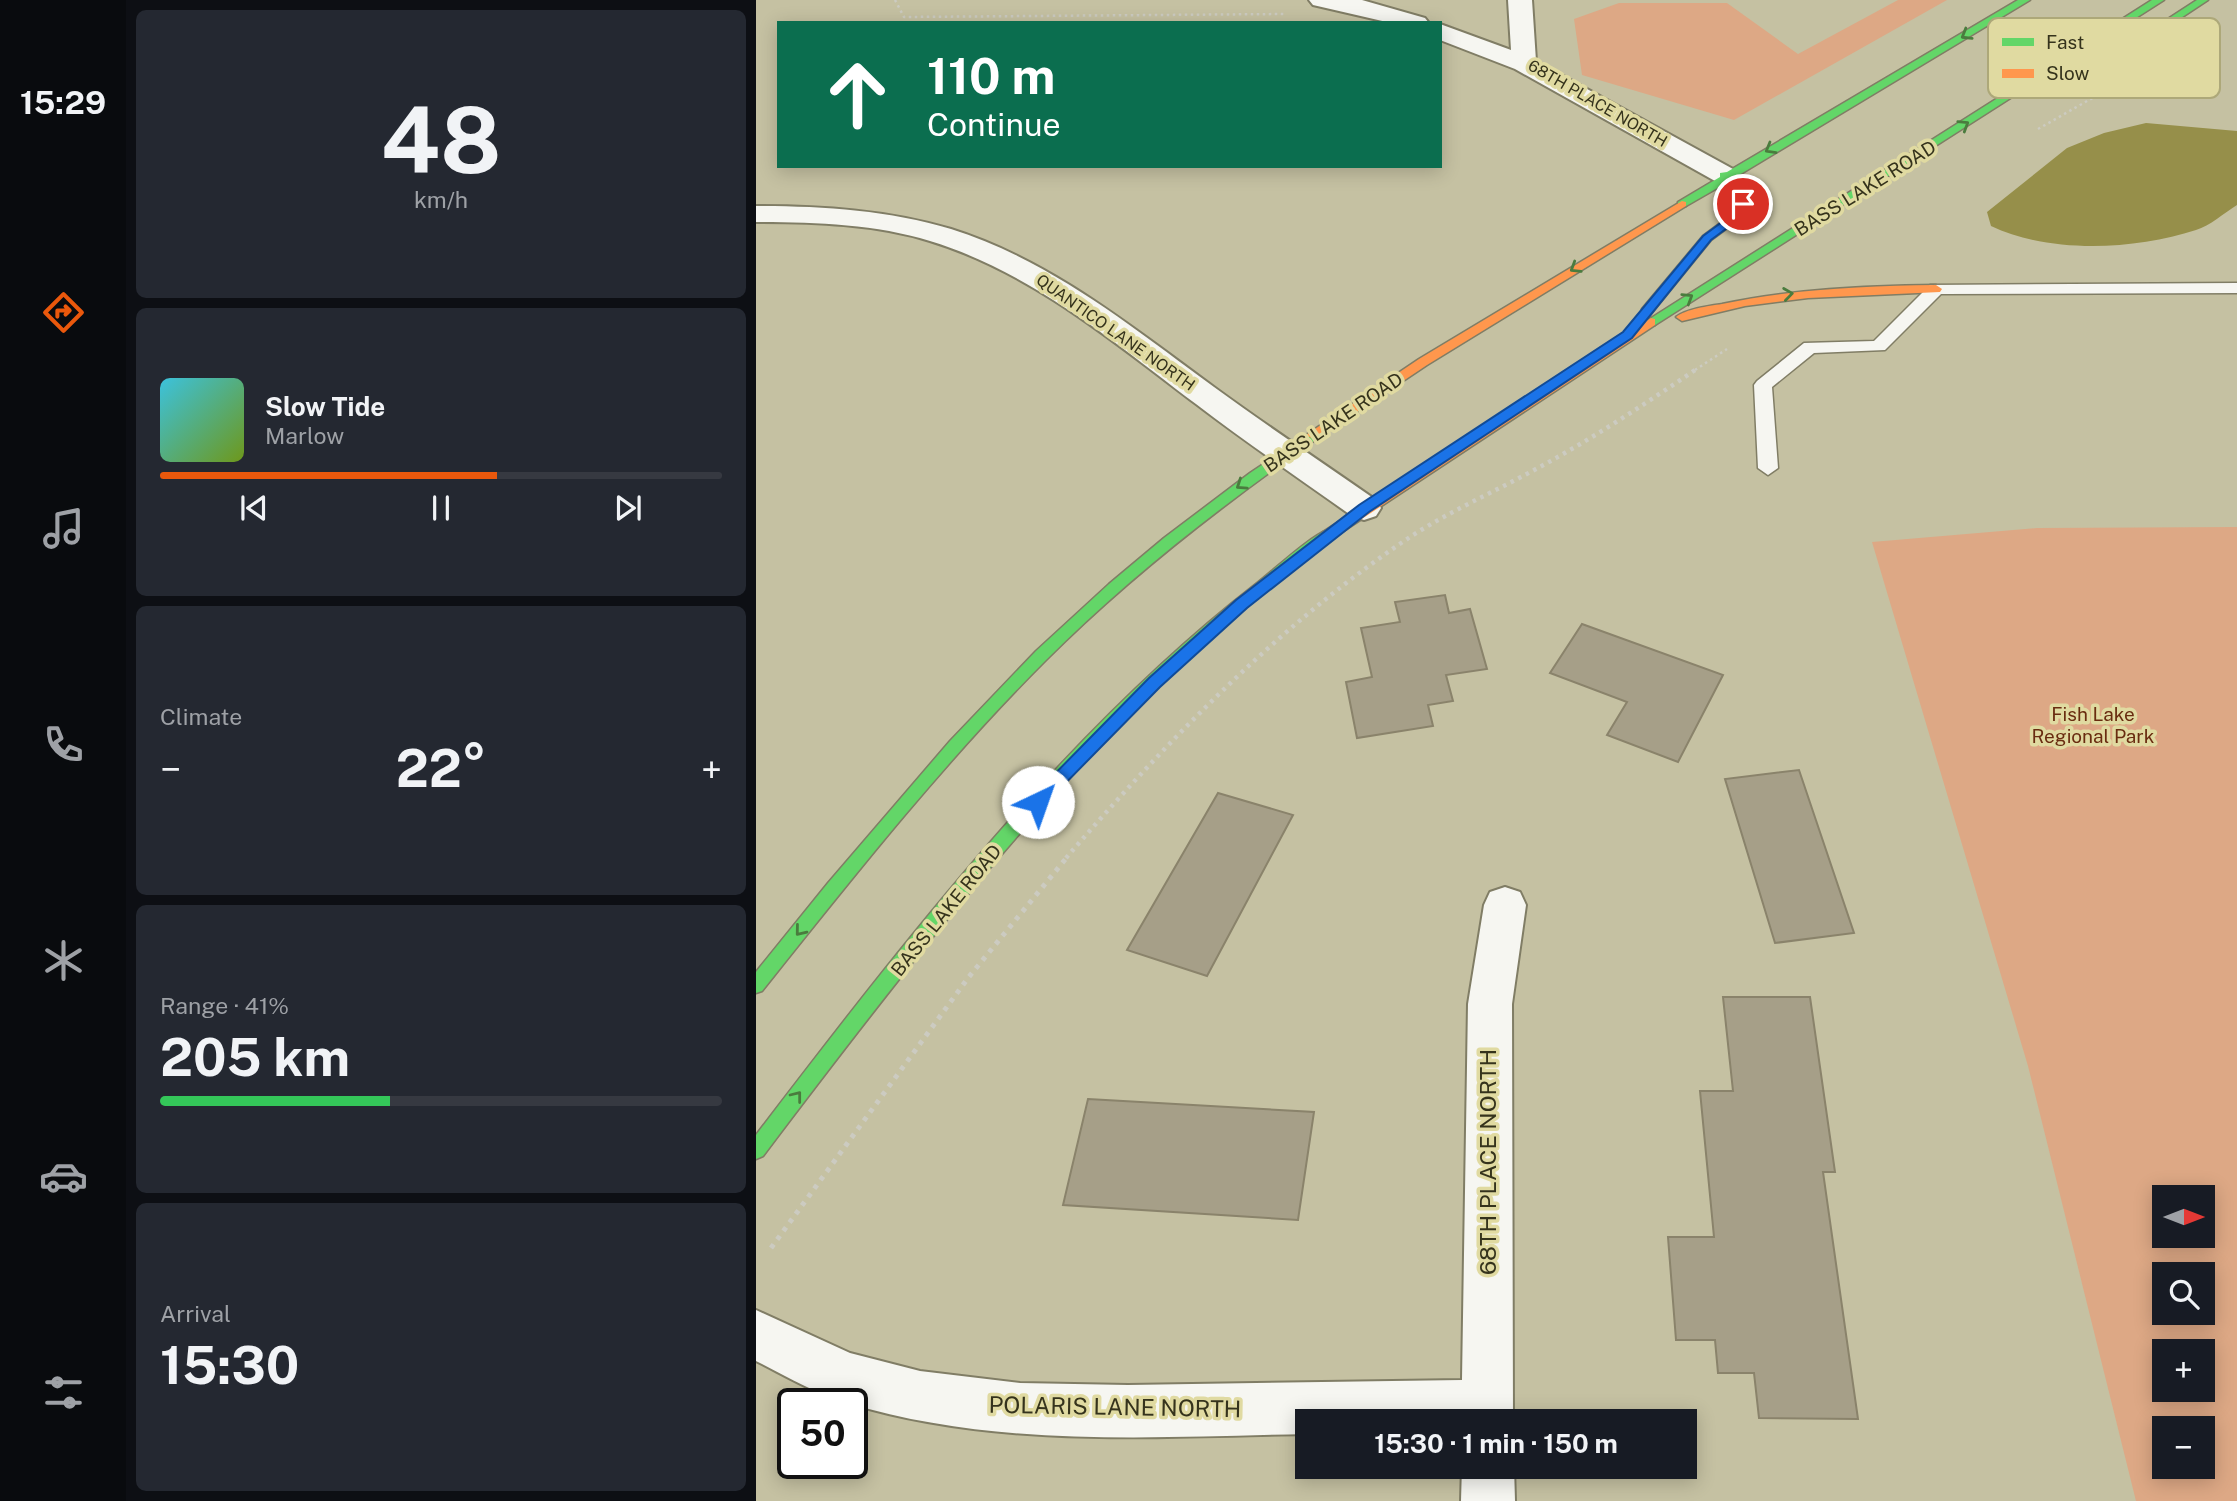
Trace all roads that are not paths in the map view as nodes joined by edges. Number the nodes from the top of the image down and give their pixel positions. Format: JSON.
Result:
{"nodes":[{"id":1,"x":1321,"y":0,"type":"edge"},
{"id":2,"x":1520,"y":0,"type":"edge"},
{"id":3,"x":2025,"y":0,"type":"edge"},
{"id":4,"x":2159,"y":0,"type":"edge"},
{"id":5,"x":2203,"y":0,"type":"edge"},
{"id":6,"x":1994,"y":18,"type":"edge"},
{"id":7,"x":2131,"y":18,"type":"edge"},
{"id":8,"x":2175,"y":18,"type":"edge"},
{"id":9,"x":1409,"y":21,"type":"edge"},
{"id":10,"x":1988,"y":22,"type":"edge"},
{"id":11,"x":1442,"y":32,"type":"edge"},
{"id":12,"x":1524,"y":64,"type":"junction"},
{"id":13,"x":2008,"y":98,"type":"edge"},
{"id":14,"x":2012,"y":98,"type":"edge"},
{"id":15,"x":2000,"y":103,"type":"junction"},
{"id":16,"x":1724,"y":176,"type":"junction"},
{"id":17,"x":756,"y":214,"type":"edge"},
{"id":18,"x":2237,"y":288,"type":"edge"},
{"id":19,"x":1936,"y":289,"type":"junction"},
{"id":20,"x":1627,"y":335,"type":"junction"},
{"id":21,"x":1287,"y":453,"type":"junction"},
{"id":22,"x":1768,"y":468,"type":"dead end"},
{"id":23,"x":1364,"y":508,"type":"junction"},
{"id":24,"x":1505,"y":905,"type":"dead end"},
{"id":25,"x":756,"y":985,"type":"edge"},
{"id":26,"x":756,"y":1150,"type":"edge"},
{"id":27,"x":756,"y":1335,"type":"edge"},
{"id":28,"x":1487,"y":1409,"type":"edge"},
{"id":29,"x":1295,"y":1412,"type":"edge"},
{"id":30,"x":1488,"y":1479,"type":"edge"},
{"id":31,"x":1488,"y":1501,"type":"edge"}],
"edges":[{"from":1,"to":9,"type":"street"},
{"from":2,"to":12,"type":"street","name":"68TH PLACE NORTH"},
{"from":3,"to":6,"type":"main road","name":"BASS LAKE ROAD","one_way":true},
{"from":4,"to":7,"type":"main road","name":"BASS LAKE ROAD"},
{"from":5,"to":8,"type":"main road"},
{"from":10,"to":16,"type":"main road","name":"BASS LAKE ROAD","one_way":true},
{"from":11,"to":12,"type":"street"},
{"from":12,"to":16,"type":"street","name":"68TH PLACE NORTH"},
{"from":13,"to":15,"type":"main road","name":"BASS LAKE ROAD"},
{"from":14,"to":15,"type":"main road"},
{"from":20,"to":15,"type":"main road","name":"BASS LAKE ROAD","one_way":true},
{"from":16,"to":20,"type":"main road"},
{"from":16,"to":21,"type":"main road","name":"BASS LAKE ROAD","one_way":true},
{"from":17,"to":21,"type":"street","name":"QUANTICO LANE NORTH"},
{"from":18,"to":19,"type":"lane"},
{"from":20,"to":19,"type":"main road","one_way":true},
{"from":19,"to":22,"type":"lane"},
{"from":20,"to":23,"type":"main road","name":"BASS LAKE ROAD"},
{"from":21,"to":23,"type":"street","name":"QUANTICO LANE NORTH"},
{"from":21,"to":25,"type":"main road","name":"BASS LAKE ROAD","one_way":true},
{"from":26,"to":23,"type":"main road","name":"BASS LAKE ROAD","one_way":true},
{"from":24,"to":28,"type":"street","name":"68TH PLACE NORTH"},
{"from":27,"to":29,"type":"street","name":"POLARIS LANE NORTH"},
{"from":30,"to":31,"type":"street"}]}
